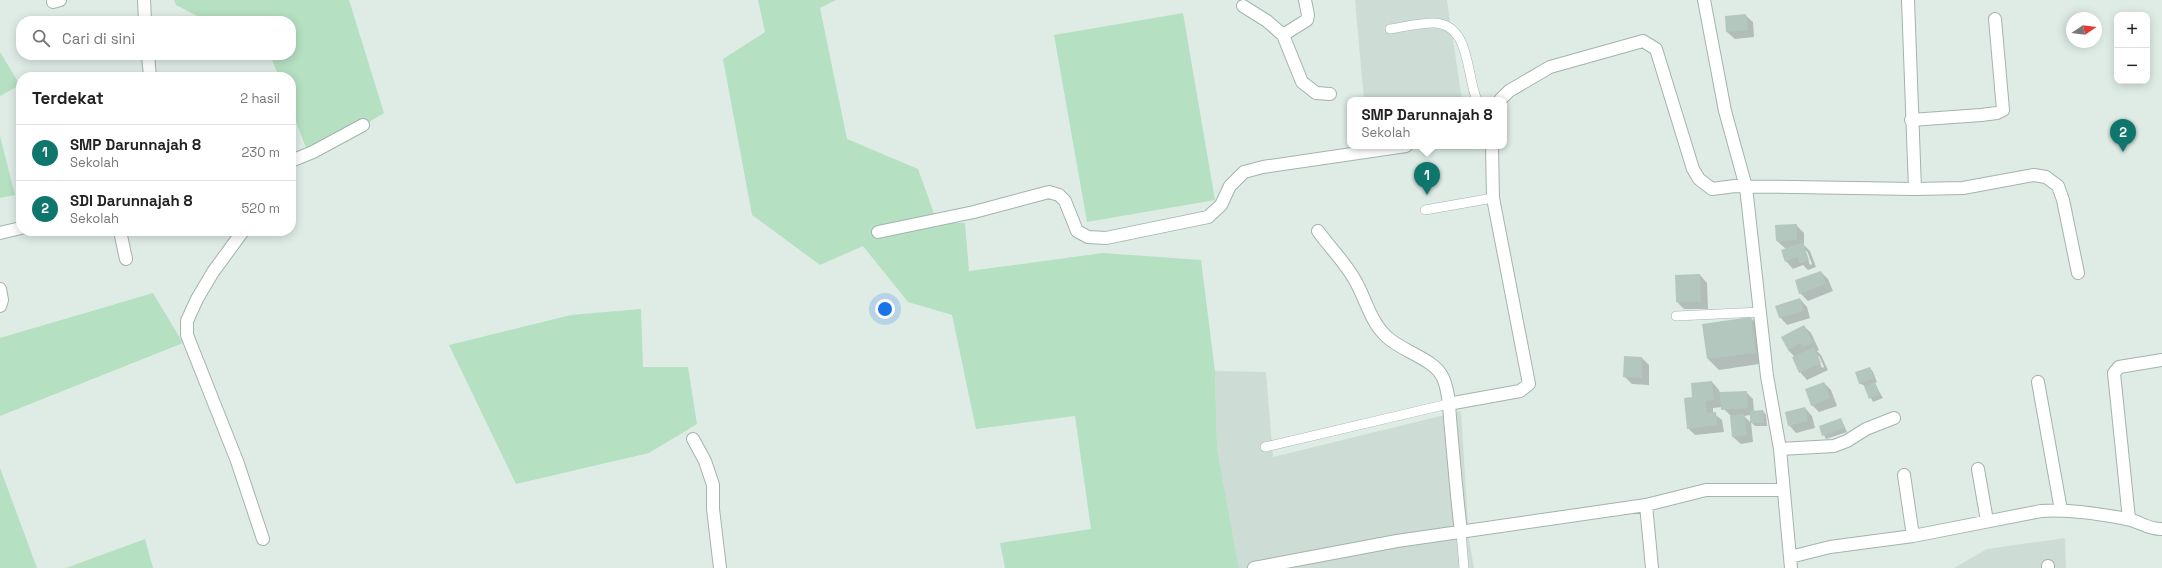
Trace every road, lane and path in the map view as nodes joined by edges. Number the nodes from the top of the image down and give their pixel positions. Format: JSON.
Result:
{"nodes":[{"id":1,"x":144,"y":0,"type":"edge"},
{"id":2,"x":1305,"y":0,"type":"edge"},
{"id":3,"x":1704,"y":0,"type":"edge"},
{"id":4,"x":1908,"y":0,"type":"edge"},
{"id":5,"x":1242,"y":6,"type":"dead end"},
{"id":6,"x":145,"y":16,"type":"edge"},
{"id":7,"x":1995,"y":19,"type":"dead end"},
{"id":8,"x":1390,"y":29,"type":"dead end"},
{"id":9,"x":1283,"y":35,"type":"junction"},
{"id":10,"x":148,"y":60,"type":"edge"},
{"id":11,"x":150,"y":72,"type":"edge"},
{"id":12,"x":1330,"y":94,"type":"dead end"},
{"id":13,"x":1476,"y":97,"type":"edge"},
{"id":14,"x":1503,"y":97,"type":"edge"},
{"id":15,"x":1911,"y":120,"type":"junction"},
{"id":16,"x":363,"y":125,"type":"dead end"},
{"id":17,"x":1385,"y":149,"type":"edge"},
{"id":18,"x":1492,"y":149,"type":"edge"},
{"id":19,"x":296,"y":159,"type":"edge"},
{"id":20,"x":1746,"y":187,"type":"junction"},
{"id":21,"x":1915,"y":189,"type":"junction"},
{"id":22,"x":1493,"y":198,"type":"junction"},
{"id":23,"x":1425,"y":210,"type":"dead end"},
{"id":24,"x":16,"y":229,"type":"edge"},
{"id":25,"x":1318,"y":231,"type":"dead end"},
{"id":26,"x":878,"y":232,"type":"dead end"},
{"id":27,"x":0,"y":233,"type":"edge"},
{"id":28,"x":121,"y":236,"type":"edge"},
{"id":29,"x":239,"y":236,"type":"edge"},
{"id":30,"x":126,"y":259,"type":"dead end"},
{"id":31,"x":2078,"y":273,"type":"dead end"},
{"id":32,"x":0,"y":289,"type":"edge"},
{"id":33,"x":0,"y":306,"type":"edge"},
{"id":34,"x":1761,"y":312,"type":"junction"},
{"id":35,"x":1676,"y":316,"type":"dead end"},
{"id":36,"x":2162,"y":360,"type":"edge"},
{"id":37,"x":2038,"y":382,"type":"dead end"},
{"id":38,"x":1448,"y":404,"type":"junction"},
{"id":39,"x":1894,"y":418,"type":"dead end"},
{"id":40,"x":693,"y":439,"type":"dead end"},
{"id":41,"x":1265,"y":447,"type":"dead end"},
{"id":42,"x":1780,"y":449,"type":"junction"},
{"id":43,"x":1978,"y":469,"type":"dead end"},
{"id":44,"x":1904,"y":475,"type":"dead end"},
{"id":45,"x":1783,"y":490,"type":"junction"},
{"id":46,"x":1646,"y":505,"type":"junction"},
{"id":47,"x":2061,"y":510,"type":"junction"},
{"id":48,"x":2129,"y":519,"type":"junction"},
{"id":49,"x":1987,"y":521,"type":"junction"},
{"id":50,"x":2162,"y":529,"type":"edge"},
{"id":51,"x":1461,"y":532,"type":"junction"},
{"id":52,"x":1913,"y":536,"type":"junction"},
{"id":53,"x":264,"y":539,"type":"dead end"},
{"id":54,"x":1791,"y":563,"type":"edge"},
{"id":55,"x":720,"y":568,"type":"edge"},
{"id":56,"x":1254,"y":568,"type":"edge"},
{"id":57,"x":1464,"y":568,"type":"edge"},
{"id":58,"x":1652,"y":568,"type":"edge"}],
"edges":[{"from":1,"to":6,"type":"street"},
{"from":2,"to":9,"type":"street"},
{"from":3,"to":20,"type":"street"},
{"from":4,"to":15,"type":"street"},
{"from":5,"to":9,"type":"street"},
{"from":7,"to":15,"type":"street"},
{"from":8,"to":13,"type":"lane"},
{"from":9,"to":12,"type":"street"},
{"from":10,"to":11,"type":"street"},
{"from":14,"to":20,"type":"street"},
{"from":15,"to":21,"type":"street"},
{"from":16,"to":19,"type":"street"},
{"from":17,"to":26,"type":"street"},
{"from":18,"to":22,"type":"street"},
{"from":20,"to":21,"type":"street"},
{"from":20,"to":34,"type":"street"},
{"from":21,"to":31,"type":"street"},
{"from":22,"to":23,"type":"lane"},
{"from":22,"to":38,"type":"street"},
{"from":24,"to":27,"type":"street"},
{"from":25,"to":38,"type":"street"},
{"from":28,"to":30,"type":"street"},
{"from":29,"to":53,"type":"street"},
{"from":32,"to":33,"type":"street"},
{"from":34,"to":35,"type":"lane"},
{"from":34,"to":42,"type":"street"},
{"from":36,"to":48,"type":"street"},
{"from":37,"to":47,"type":"street"},
{"from":38,"to":41,"type":"lane"},
{"from":38,"to":51,"type":"street"},
{"from":39,"to":42,"type":"street"},
{"from":40,"to":55,"type":"street"},
{"from":42,"to":45,"type":"street"},
{"from":43,"to":49,"type":"street"},
{"from":44,"to":52,"type":"street"},
{"from":45,"to":46,"type":"street"},
{"from":45,"to":54,"type":"street"},
{"from":46,"to":51,"type":"street"},
{"from":46,"to":58,"type":"street"},
{"from":47,"to":48,"type":"street"},
{"from":47,"to":49,"type":"street"},
{"from":48,"to":50,"type":"street"},
{"from":49,"to":52,"type":"street"},
{"from":51,"to":56,"type":"street"},
{"from":51,"to":57,"type":"lane"},
{"from":52,"to":54,"type":"street"}]}
